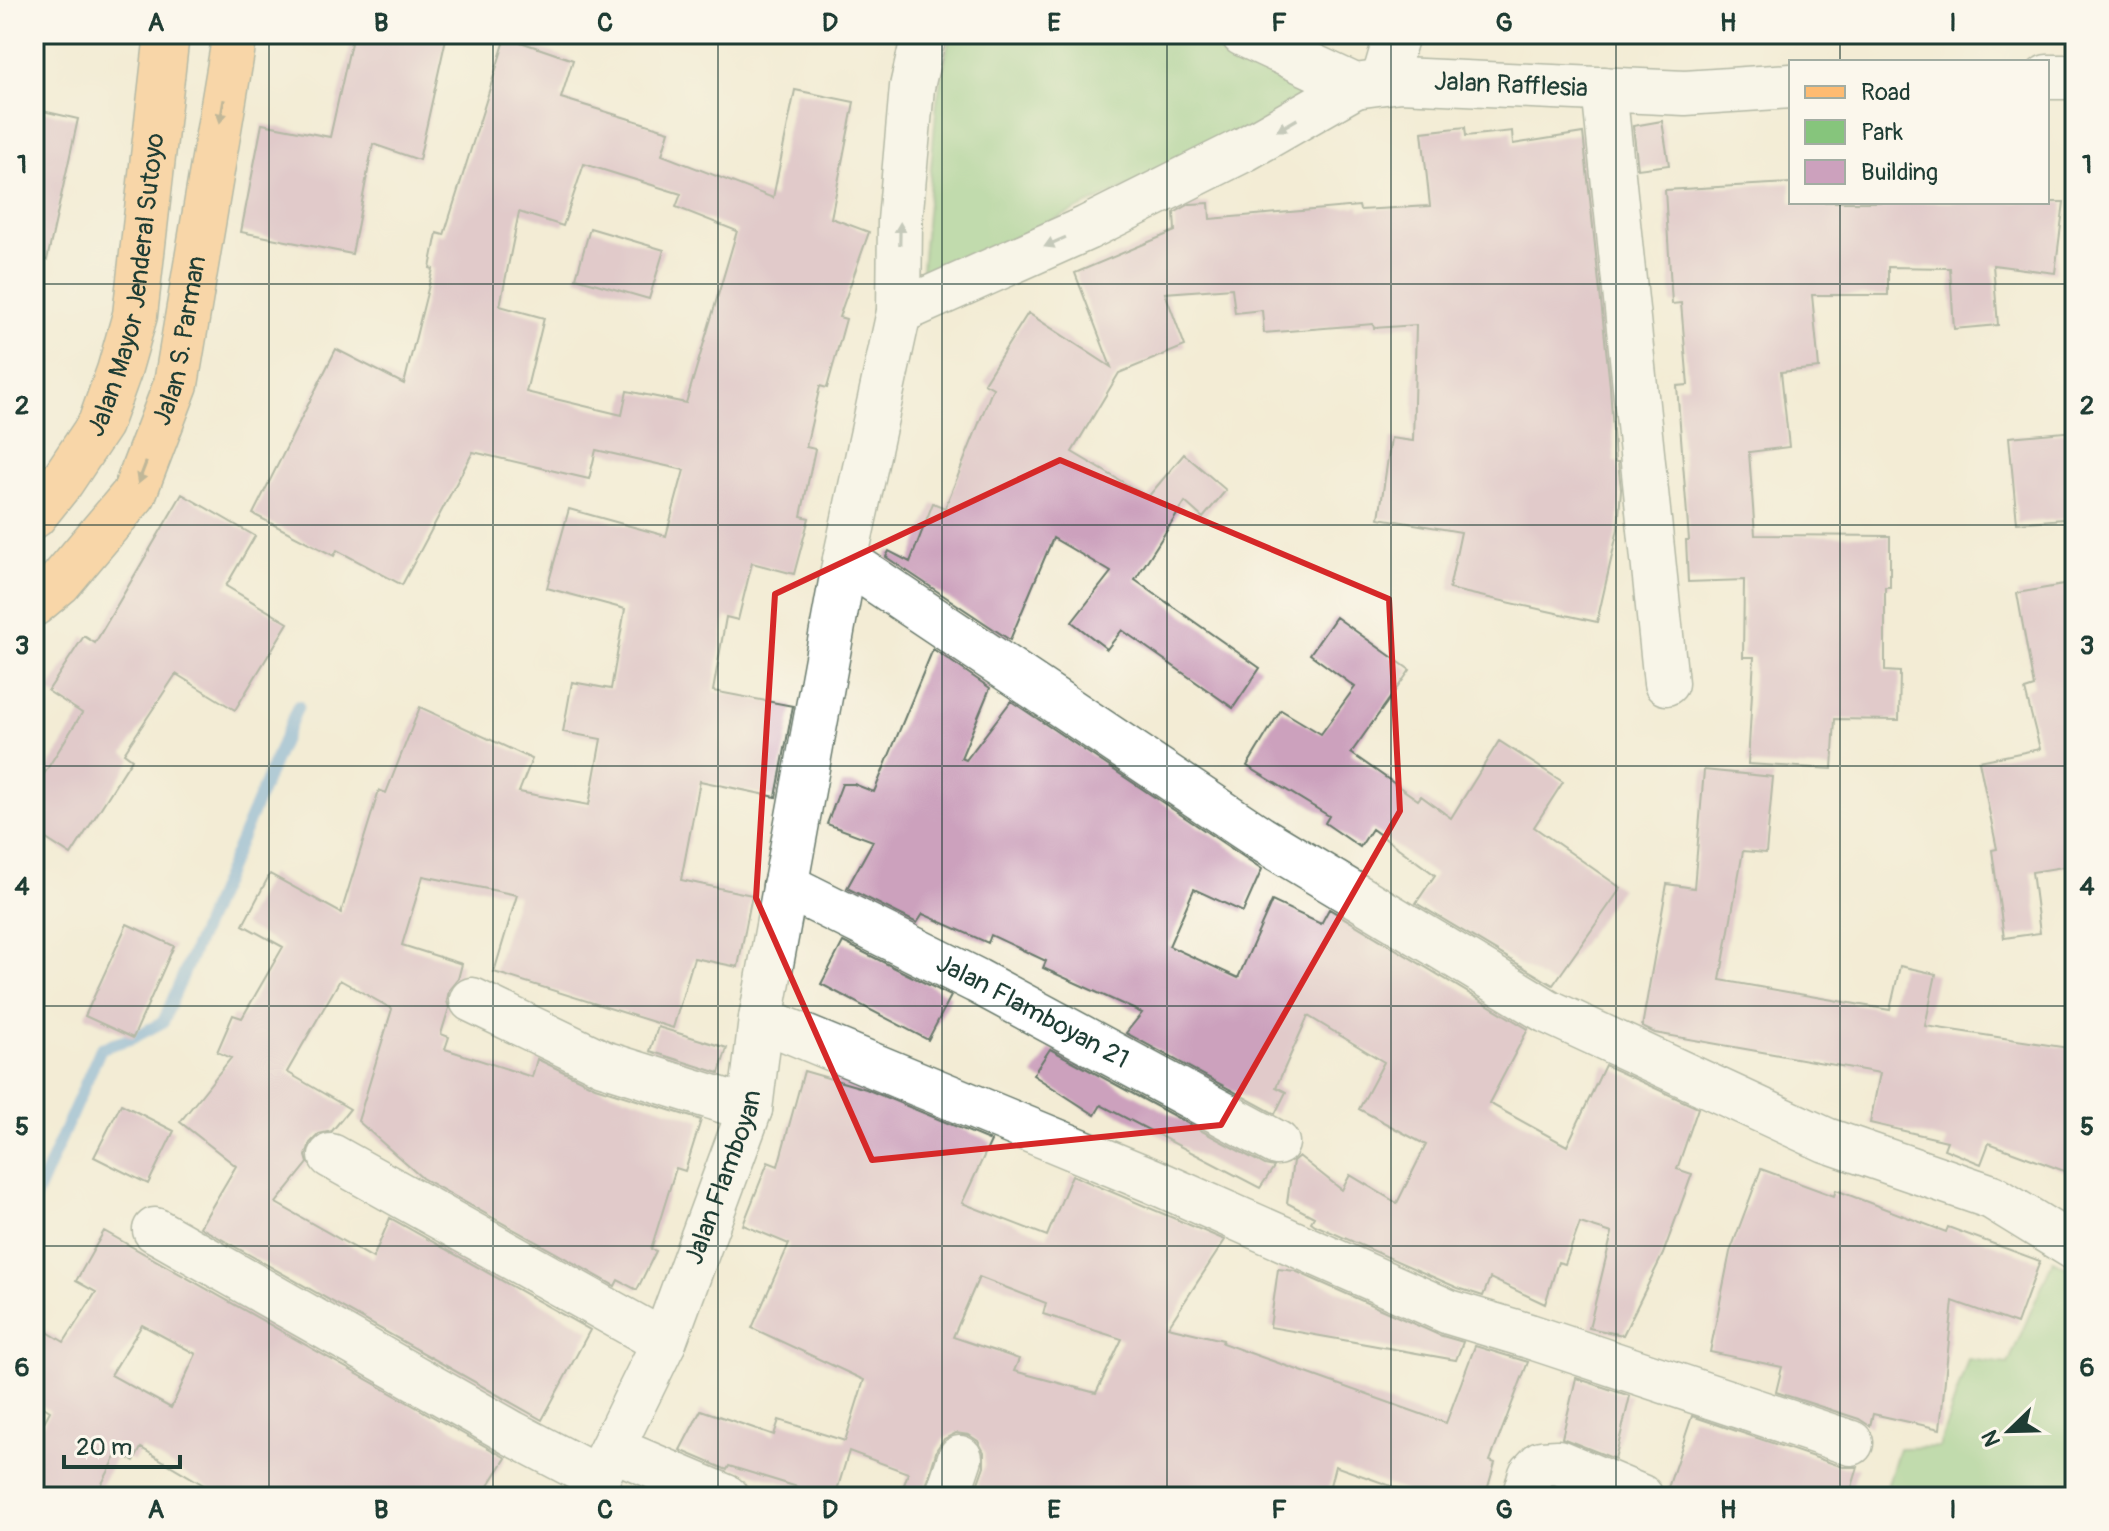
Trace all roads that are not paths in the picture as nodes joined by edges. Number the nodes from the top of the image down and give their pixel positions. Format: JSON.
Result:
{"nodes":[{"id":1,"x":167,"y":34,"type":"edge"},
{"id":2,"x":235,"y":34,"type":"edge"},
{"id":3,"x":924,"y":34,"type":"edge"},
{"id":4,"x":1243,"y":34,"type":"edge"},
{"id":5,"x":1397,"y":34,"type":"edge"},
{"id":6,"x":2049,"y":77,"type":"edge"},
{"id":7,"x":2075,"y":77,"type":"edge"},
{"id":8,"x":1369,"y":84,"type":"junction"},
{"id":9,"x":1789,"y":86,"type":"edge"},
{"id":10,"x":1604,"y":89,"type":"junction"},
{"id":11,"x":899,"y":312,"type":"junction"},
{"id":12,"x":34,"y":516,"type":"edge"},
{"id":13,"x":845,"y":560,"type":"junction"},
{"id":14,"x":34,"y":604,"type":"edge"},
{"id":15,"x":1666,"y":683,"type":"dead end"},
{"id":16,"x":785,"y":885,"type":"junction"},
{"id":17,"x":472,"y":1000,"type":"dead end"},
{"id":18,"x":761,"y":1019,"type":"junction"},
{"id":19,"x":750,"y":1109,"type":"junction"},
{"id":20,"x":1277,"y":1143,"type":"dead end"},
{"id":21,"x":331,"y":1156,"type":"dead end"},
{"id":22,"x":155,"y":1230,"type":"dead end"},
{"id":23,"x":2075,"y":1248,"type":"edge"},
{"id":24,"x":664,"y":1342,"type":"junction"},
{"id":25,"x":1851,"y":1443,"type":"dead end"},
{"id":26,"x":599,"y":1474,"type":"edge"},
{"id":27,"x":726,"y":1497,"type":"edge"},
{"id":28,"x":1524,"y":1497,"type":"edge"},
{"id":29,"x":1641,"y":1497,"type":"edge"}],
"edges":[{"from":1,"to":12,"type":"main road","name":"Jalan Mayor Jenderal Sutoyo"},
{"from":2,"to":14,"type":"main road","name":"Jalan S. Parman","one_way":true},
{"from":11,"to":3,"type":"street","name":"Jalan Flamboyan","one_way":true},
{"from":4,"to":8,"type":"street","name":"Jalan Rafflesia"},
{"from":5,"to":8,"type":"street"},
{"from":6,"to":7,"type":"street"},
{"from":8,"to":10,"type":"street","name":"Jalan Rafflesia"},
{"from":8,"to":11,"type":"street","one_way":true},
{"from":9,"to":10,"type":"street","name":"Jalan Rafflesia"},
{"from":10,"to":15,"type":"street"},
{"from":11,"to":13,"type":"street","name":"Jalan Flamboyan"},
{"from":13,"to":16,"type":"street","name":"Jalan Flamboyan"},
{"from":13,"to":23,"type":"street"},
{"from":16,"to":18,"type":"street","name":"Jalan Flamboyan"},
{"from":16,"to":20,"type":"street","name":"Jalan Flamboyan 21"},
{"from":17,"to":19,"type":"street"},
{"from":18,"to":19,"type":"street","name":"Jalan Flamboyan"},
{"from":18,"to":25,"type":"street"},
{"from":19,"to":24,"type":"street","name":"Jalan Flamboyan"},
{"from":21,"to":24,"type":"street"},
{"from":22,"to":26,"type":"street"},
{"from":24,"to":26,"type":"street","name":"Jalan Flamboyan"},
{"from":26,"to":27,"type":"street"},
{"from":28,"to":29,"type":"street"}]}
